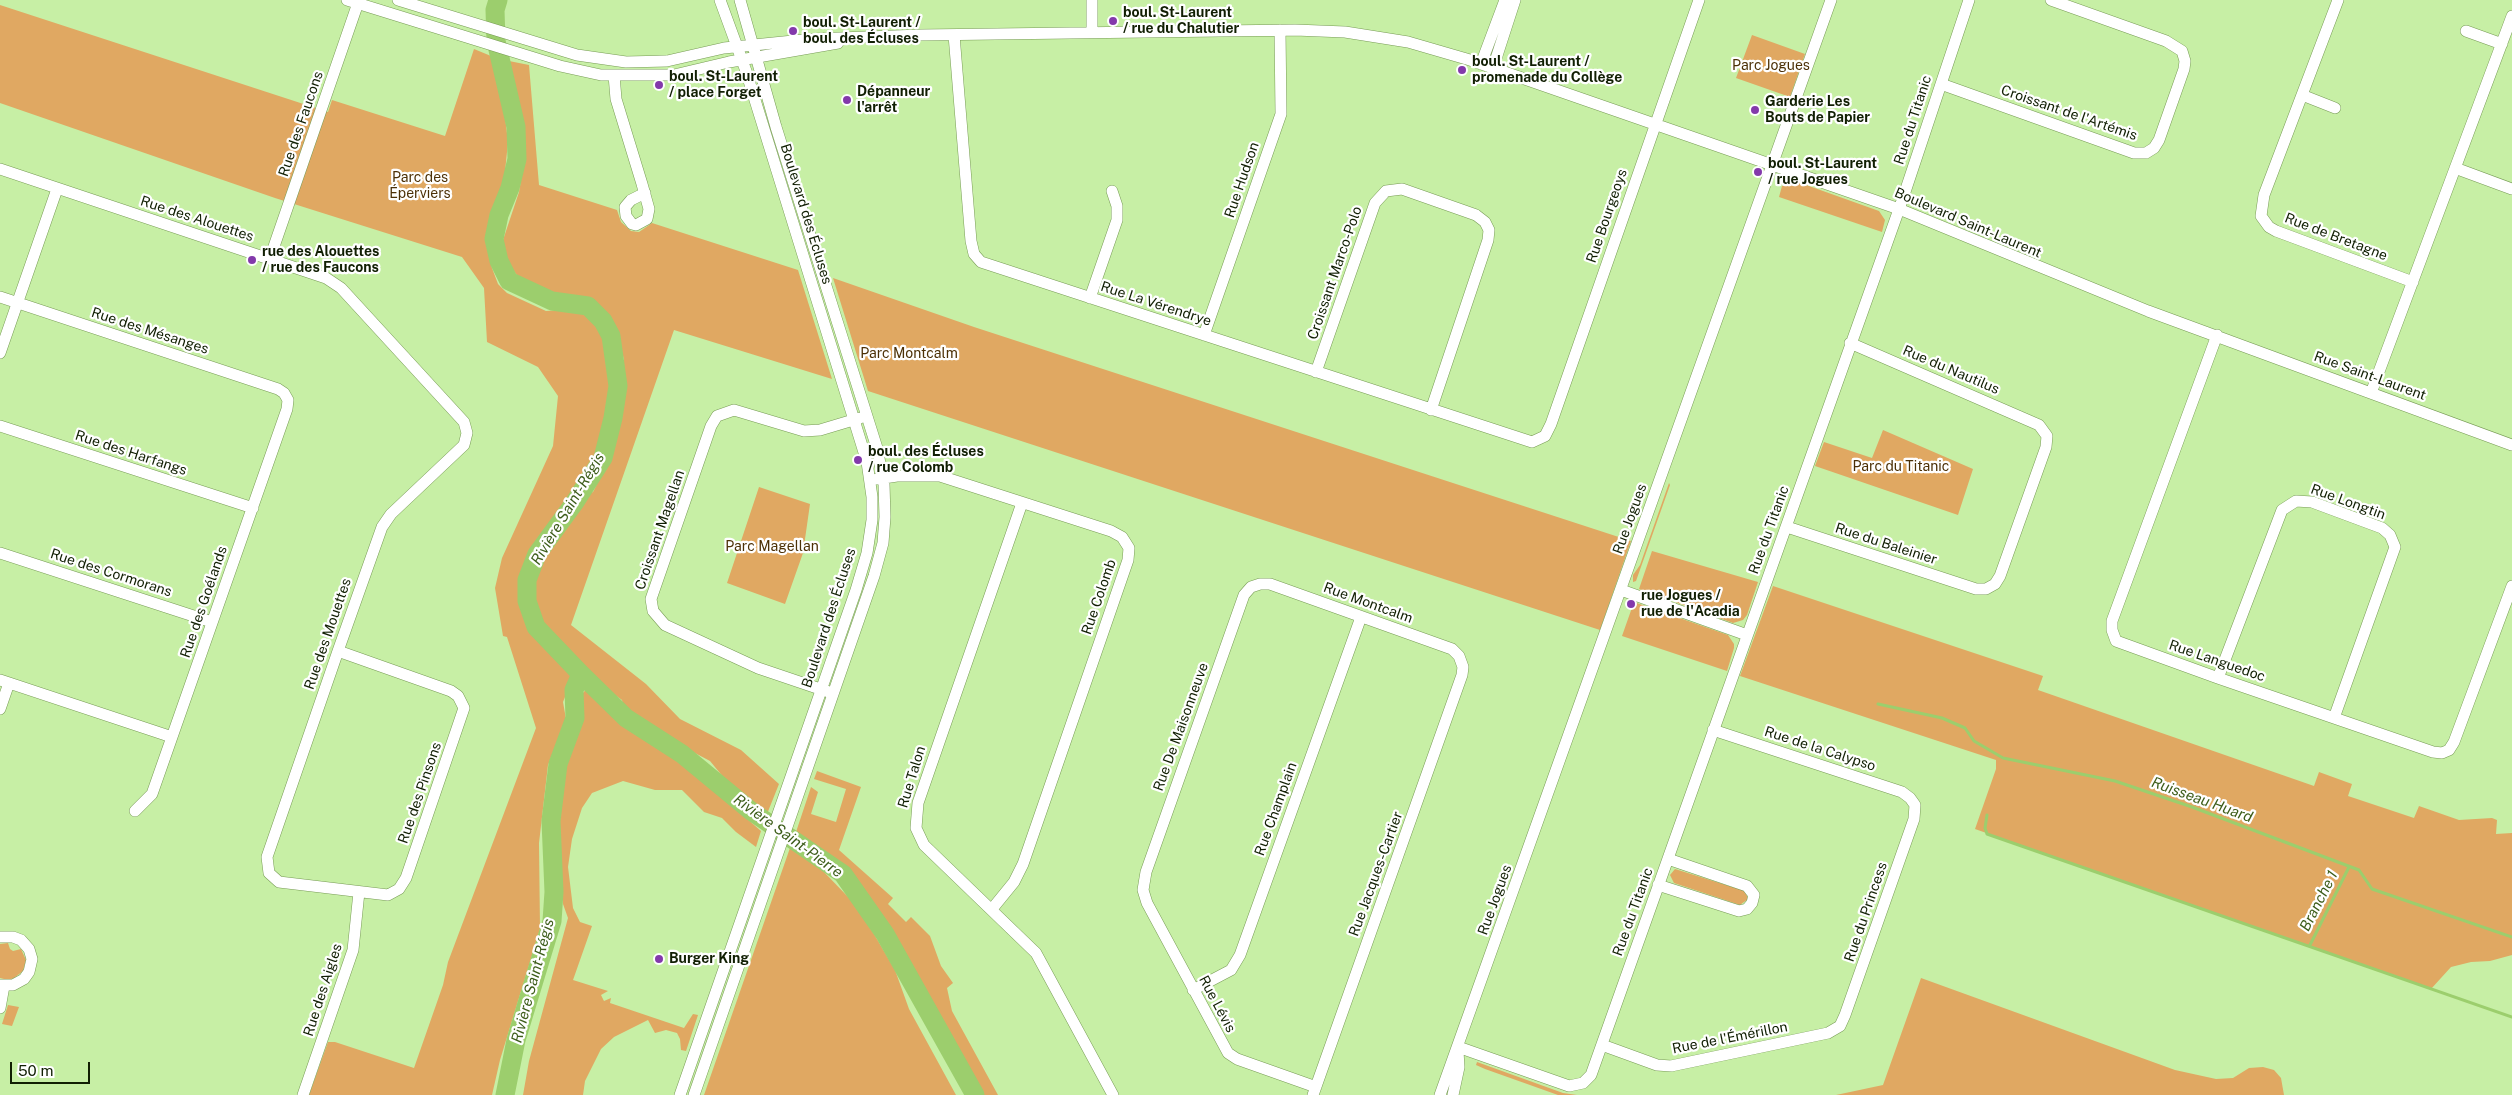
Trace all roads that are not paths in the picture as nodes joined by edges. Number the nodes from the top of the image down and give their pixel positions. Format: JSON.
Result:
{"nodes":[{"id":1,"x":398,"y":0,"type":"edge"},
{"id":2,"x":720,"y":0,"type":"edge"},
{"id":3,"x":740,"y":0,"type":"edge"},
{"id":4,"x":1092,"y":0,"type":"edge"},
{"id":5,"x":1505,"y":0,"type":"edge"},
{"id":6,"x":1515,"y":0,"type":"edge"},
{"id":7,"x":1699,"y":0,"type":"edge"},
{"id":8,"x":1831,"y":0,"type":"edge"},
{"id":9,"x":1969,"y":0,"type":"edge"},
{"id":10,"x":2051,"y":0,"type":"edge"},
{"id":11,"x":2338,"y":0,"type":"edge"},
{"id":12,"x":354,"y":1,"type":"edge"},
{"id":13,"x":2512,"y":16,"type":"edge"},
{"id":14,"x":1280,"y":30,"type":"junction"},
{"id":15,"x":2466,"y":31,"type":"dead end"},
{"id":16,"x":1092,"y":32,"type":"junction"},
{"id":17,"x":954,"y":35,"type":"junction"},
{"id":18,"x":852,"y":39,"type":"junction"},
{"id":19,"x":2502,"y":44,"type":"junction"},
{"id":20,"x":753,"y":45,"type":"junction"},
{"id":21,"x":735,"y":46,"type":"junction"},
{"id":22,"x":756,"y":57,"type":"junction"},
{"id":23,"x":741,"y":60,"type":"junction"},
{"id":24,"x":1481,"y":64,"type":"junction"},
{"id":25,"x":1493,"y":68,"type":"junction"},
{"id":26,"x":614,"y":75,"type":"junction"},
{"id":27,"x":1941,"y":84,"type":"junction"},
{"id":28,"x":2302,"y":96,"type":"junction"},
{"id":29,"x":2335,"y":108,"type":"dead end"},
{"id":30,"x":1654,"y":124,"type":"junction"},
{"id":31,"x":1772,"y":165,"type":"junction"},
{"id":32,"x":2456,"y":168,"type":"junction"},
{"id":33,"x":0,"y":169,"type":"edge"},
{"id":34,"x":57,"y":189,"type":"junction"},
{"id":35,"x":2512,"y":190,"type":"edge"},
{"id":36,"x":1112,"y":191,"type":"dead end"},
{"id":37,"x":644,"y":193,"type":"dead end"},
{"id":38,"x":1899,"y":209,"type":"junction"},
{"id":39,"x":270,"y":258,"type":"junction"},
{"id":40,"x":2413,"y":282,"type":"junction"},
{"id":41,"x":0,"y":297,"type":"edge"},
{"id":42,"x":1090,"y":298,"type":"junction"},
{"id":43,"x":18,"y":303,"type":"junction"},
{"id":44,"x":2218,"y":335,"type":"junction"},
{"id":45,"x":1204,"y":336,"type":"junction"},
{"id":46,"x":1850,"y":343,"type":"junction"},
{"id":47,"x":0,"y":352,"type":"edge"},
{"id":48,"x":1316,"y":372,"type":"junction"},
{"id":49,"x":2371,"y":393,"type":"junction"},
{"id":50,"x":287,"y":398,"type":"joint"},
{"id":51,"x":1431,"y":410,"type":"junction"},
{"id":52,"x":866,"y":416,"type":"junction"},
{"id":53,"x":854,"y":420,"type":"junction"},
{"id":54,"x":0,"y":426,"type":"edge"},
{"id":55,"x":467,"y":433,"type":"joint"},
{"id":56,"x":1541,"y":439,"type":"joint"},
{"id":57,"x":2512,"y":445,"type":"edge"},
{"id":58,"x":883,"y":478,"type":"junction"},
{"id":59,"x":870,"y":480,"type":"junction"},
{"id":60,"x":1022,"y":503,"type":"junction"},
{"id":61,"x":253,"y":508,"type":"junction"},
{"id":62,"x":1787,"y":527,"type":"junction"},
{"id":63,"x":0,"y":553,"type":"edge"},
{"id":64,"x":1255,"y":585,"type":"joint"},
{"id":65,"x":2512,"y":586,"type":"edge"},
{"id":66,"x":1976,"y":589,"type":"joint"},
{"id":67,"x":1621,"y":590,"type":"junction"},
{"id":68,"x":1361,"y":617,"type":"junction"},
{"id":69,"x":212,"y":622,"type":"junction"},
{"id":70,"x":1747,"y":635,"type":"junction"},
{"id":71,"x":338,"y":651,"type":"junction"},
{"id":72,"x":1463,"y":663,"type":"joint"},
{"id":73,"x":2218,"y":678,"type":"junction"},
{"id":74,"x":4,"y":682,"type":"edge"},
{"id":75,"x":821,"y":690,"type":"junction"},
{"id":76,"x":834,"y":694,"type":"junction"},
{"id":77,"x":0,"y":709,"type":"edge"},
{"id":78,"x":2334,"y":718,"type":"junction"},
{"id":79,"x":1713,"y":730,"type":"junction"},
{"id":80,"x":172,"y":737,"type":"junction"},
{"id":81,"x":1913,"y":803,"type":"joint"},
{"id":82,"x":135,"y":811,"type":"dead end"},
{"id":83,"x":1668,"y":859,"type":"junction"},
{"id":84,"x":1143,"y":884,"type":"joint"},
{"id":85,"x":1658,"y":885,"type":"junction"},
{"id":86,"x":359,"y":892,"type":"junction"},
{"id":87,"x":992,"y":909,"type":"junction"},
{"id":88,"x":0,"y":937,"type":"edge"},
{"id":89,"x":2,"y":985,"type":"edge"},
{"id":90,"x":1193,"y":990,"type":"junction"},
{"id":91,"x":0,"y":1008,"type":"edge"},
{"id":92,"x":1836,"y":1029,"type":"joint"},
{"id":93,"x":1602,"y":1045,"type":"junction"},
{"id":94,"x":1458,"y":1047,"type":"junction"},
{"id":95,"x":1315,"y":1091,"type":"edge"},
{"id":96,"x":303,"y":1095,"type":"edge"},
{"id":97,"x":680,"y":1095,"type":"edge"},
{"id":98,"x":694,"y":1095,"type":"edge"},
{"id":99,"x":1113,"y":1095,"type":"edge"},
{"id":100,"x":1440,"y":1095,"type":"edge"},
{"id":101,"x":1453,"y":1095,"type":"edge"}],
"edges":[{"from":1,"to":21,"type":"street","name":"Boulevard Saint-Laurent"},
{"from":2,"to":21,"type":"street","name":"Boulevard des Écluses"},
{"from":3,"to":20,"type":"street","name":"Boulevard des Écluses"},
{"from":4,"to":16,"type":"street"},
{"from":5,"to":24,"type":"street"},
{"from":6,"to":25,"type":"street"},
{"from":7,"to":30,"type":"street","name":"Rue Bourgeoys"},
{"from":8,"to":31,"type":"street","name":"Rue Jogues"},
{"from":9,"to":27,"type":"street","name":"Rue du Titanic"},
{"from":10,"to":27,"type":"street","name":"Croissant de l'Artémis"},
{"from":11,"to":28,"type":"street","name":"Rue de Bretagne"},
{"from":12,"to":26,"type":"street","name":"Boulevard Saint-Laurent"},
{"from":12,"to":39,"type":"street","name":"Rue des Faucons"},
{"from":13,"to":19,"type":"street"},
{"from":14,"to":16,"type":"street","name":"Boulevard Saint-Laurent"},
{"from":14,"to":24,"type":"street","name":"Boulevard Saint-Laurent"},
{"from":14,"to":45,"type":"street","name":"Rue Hudson"},
{"from":15,"to":19,"type":"street"},
{"from":16,"to":17,"type":"street","name":"Boulevard Saint-Laurent"},
{"from":17,"to":18,"type":"street","name":"Boulevard Saint-Laurent"},
{"from":17,"to":42,"type":"street","name":"Rue La Vérendrye"},
{"from":18,"to":20,"type":"street","name":"Boulevard Saint-Laurent"},
{"from":18,"to":22,"type":"street","name":"Boulevard Saint-Laurent"},
{"from":19,"to":32,"type":"street"},
{"from":20,"to":21,"type":"street","name":"Boulevard Saint-Laurent"},
{"from":20,"to":22,"type":"street","name":"Boulevard des Écluses"},
{"from":21,"to":23,"type":"street","name":"Boulevard des Écluses"},
{"from":22,"to":23,"type":"street","name":"Boulevard Saint-Laurent"},
{"from":22,"to":52,"type":"street","name":"Boulevard des Écluses"},
{"from":23,"to":26,"type":"street","name":"Boulevard Saint-Laurent"},
{"from":23,"to":53,"type":"street","name":"Boulevard des Écluses"},
{"from":24,"to":25,"type":"street","name":"Boulevard Saint-Laurent"},
{"from":25,"to":30,"type":"street","name":"Boulevard Saint-Laurent"},
{"from":26,"to":37,"type":"street"},
{"from":27,"to":38,"type":"street","name":"Rue du Titanic"},
{"from":28,"to":29,"type":"street"},
{"from":28,"to":40,"type":"street","name":"Rue de Bretagne"},
{"from":30,"to":31,"type":"street","name":"Boulevard Saint-Laurent"},
{"from":30,"to":56,"type":"street","name":"Rue Bourgeoys"},
{"from":31,"to":38,"type":"street","name":"Boulevard Saint-Laurent"},
{"from":31,"to":67,"type":"street","name":"Rue Jogues"},
{"from":32,"to":35,"type":"street"},
{"from":32,"to":40,"type":"street"},
{"from":33,"to":34,"type":"street","name":"Rue des Alouettes"},
{"from":34,"to":39,"type":"street","name":"Rue des Alouettes"},
{"from":34,"to":43,"type":"street"},
{"from":36,"to":42,"type":"street"},
{"from":38,"to":44,"type":"street","name":"Boulevard Saint-Laurent"},
{"from":38,"to":46,"type":"street","name":"Rue du Titanic"},
{"from":39,"to":55,"type":"street","name":"Rue des Alouettes"},
{"from":40,"to":49,"type":"street"},
{"from":41,"to":43,"type":"street","name":"Rue des Mésanges"},
{"from":42,"to":45,"type":"street","name":"Rue La Vérendrye"},
{"from":43,"to":47,"type":"street"},
{"from":43,"to":50,"type":"street","name":"Rue des Mésanges"},
{"from":44,"to":49,"type":"street","name":"Rue Saint-Laurent"},
{"from":44,"to":73,"type":"street","name":"Rue Languedoc"},
{"from":45,"to":48,"type":"street","name":"Rue La Vérendrye"},
{"from":46,"to":62,"type":"street","name":"Rue du Titanic"},
{"from":46,"to":66,"type":"street","name":"Rue du Nautilus"},
{"from":48,"to":51,"type":"street","name":"Rue La Vérendrye"},
{"from":48,"to":51,"type":"street","name":"Croissant Marco-Polo"},
{"from":49,"to":57,"type":"street","name":"Rue Saint-Laurent"},
{"from":50,"to":61,"type":"street","name":"Rue des Goélands"},
{"from":51,"to":56,"type":"street","name":"Rue La Vérendrye"},
{"from":52,"to":53,"type":"street","name":"Croissant Magellan"},
{"from":52,"to":58,"type":"street","name":"Boulevard des Écluses"},
{"from":53,"to":59,"type":"street","name":"Boulevard des Écluses"},
{"from":53,"to":75,"type":"street","name":"Croissant Magellan"},
{"from":54,"to":61,"type":"street","name":"Rue des Harfangs"},
{"from":55,"to":71,"type":"street","name":"Rue des Mouettes"},
{"from":58,"to":59,"type":"street","name":"Rue Colomb"},
{"from":58,"to":60,"type":"street","name":"Rue Colomb"},
{"from":58,"to":76,"type":"street","name":"Boulevard des Écluses"},
{"from":59,"to":75,"type":"street","name":"Boulevard des Écluses"},
{"from":60,"to":87,"type":"street","name":"Rue Talon"},
{"from":60,"to":87,"type":"street","name":"Rue Colomb"},
{"from":61,"to":69,"type":"street","name":"Rue des Goélands"},
{"from":62,"to":66,"type":"street","name":"Rue du Baleinier"},
{"from":62,"to":70,"type":"street","name":"Rue du Titanic"},
{"from":63,"to":69,"type":"street","name":"Rue des Cormorans"},
{"from":64,"to":68,"type":"street","name":"Rue Montcalm"},
{"from":64,"to":84,"type":"street","name":"Rue De Maisonneuve"},
{"from":65,"to":78,"type":"street","name":"Rue Languedoc"},
{"from":67,"to":70,"type":"street"},
{"from":67,"to":94,"type":"street","name":"Rue Jogues"},
{"from":68,"to":72,"type":"street","name":"Rue Montcalm"},
{"from":68,"to":90,"type":"street","name":"Rue Champlain"},
{"from":69,"to":80,"type":"street","name":"Rue des Goélands"},
{"from":70,"to":79,"type":"street","name":"Rue du Titanic"},
{"from":71,"to":86,"type":"street","name":"Rue des Mouettes"},
{"from":71,"to":86,"type":"street","name":"Rue des Pinsons"},
{"from":72,"to":95,"type":"street","name":"Rue Jacques-Cartier"},
{"from":73,"to":78,"type":"street","name":"Rue Languedoc"},
{"from":73,"to":78,"type":"street","name":"Rue Longtin"},
{"from":74,"to":77,"type":"street"},
{"from":74,"to":80,"type":"street"},
{"from":75,"to":76,"type":"street","name":"Croissant Magellan"},
{"from":75,"to":97,"type":"street","name":"Boulevard des Écluses"},
{"from":76,"to":98,"type":"street","name":"Boulevard des Écluses"},
{"from":79,"to":81,"type":"street","name":"Rue de la Calypso"},
{"from":79,"to":83,"type":"street","name":"Rue du Titanic"},
{"from":80,"to":82,"type":"street","name":"Rue des Goélands"},
{"from":81,"to":92,"type":"street","name":"Rue du Princess"},
{"from":83,"to":85,"type":"street","name":"Rue du Titanic"},
{"from":83,"to":85,"type":"street"},
{"from":84,"to":90,"type":"street","name":"Rue Lévis"},
{"from":85,"to":93,"type":"street","name":"Rue du Titanic"},
{"from":86,"to":96,"type":"street","name":"Rue des Aigles"},
{"from":87,"to":99,"type":"street","name":"Rue Talon"},
{"from":88,"to":89,"type":"street"},
{"from":89,"to":91,"type":"street"},
{"from":90,"to":95,"type":"street","name":"Rue Lévis"},
{"from":92,"to":93,"type":"street","name":"Rue de l'Émérillon"},
{"from":93,"to":94,"type":"street","name":"Rue du Titanic"},
{"from":94,"to":100,"type":"street","name":"Rue Jogues"},
{"from":94,"to":101,"type":"street","name":"Rue Jogues"}]}
